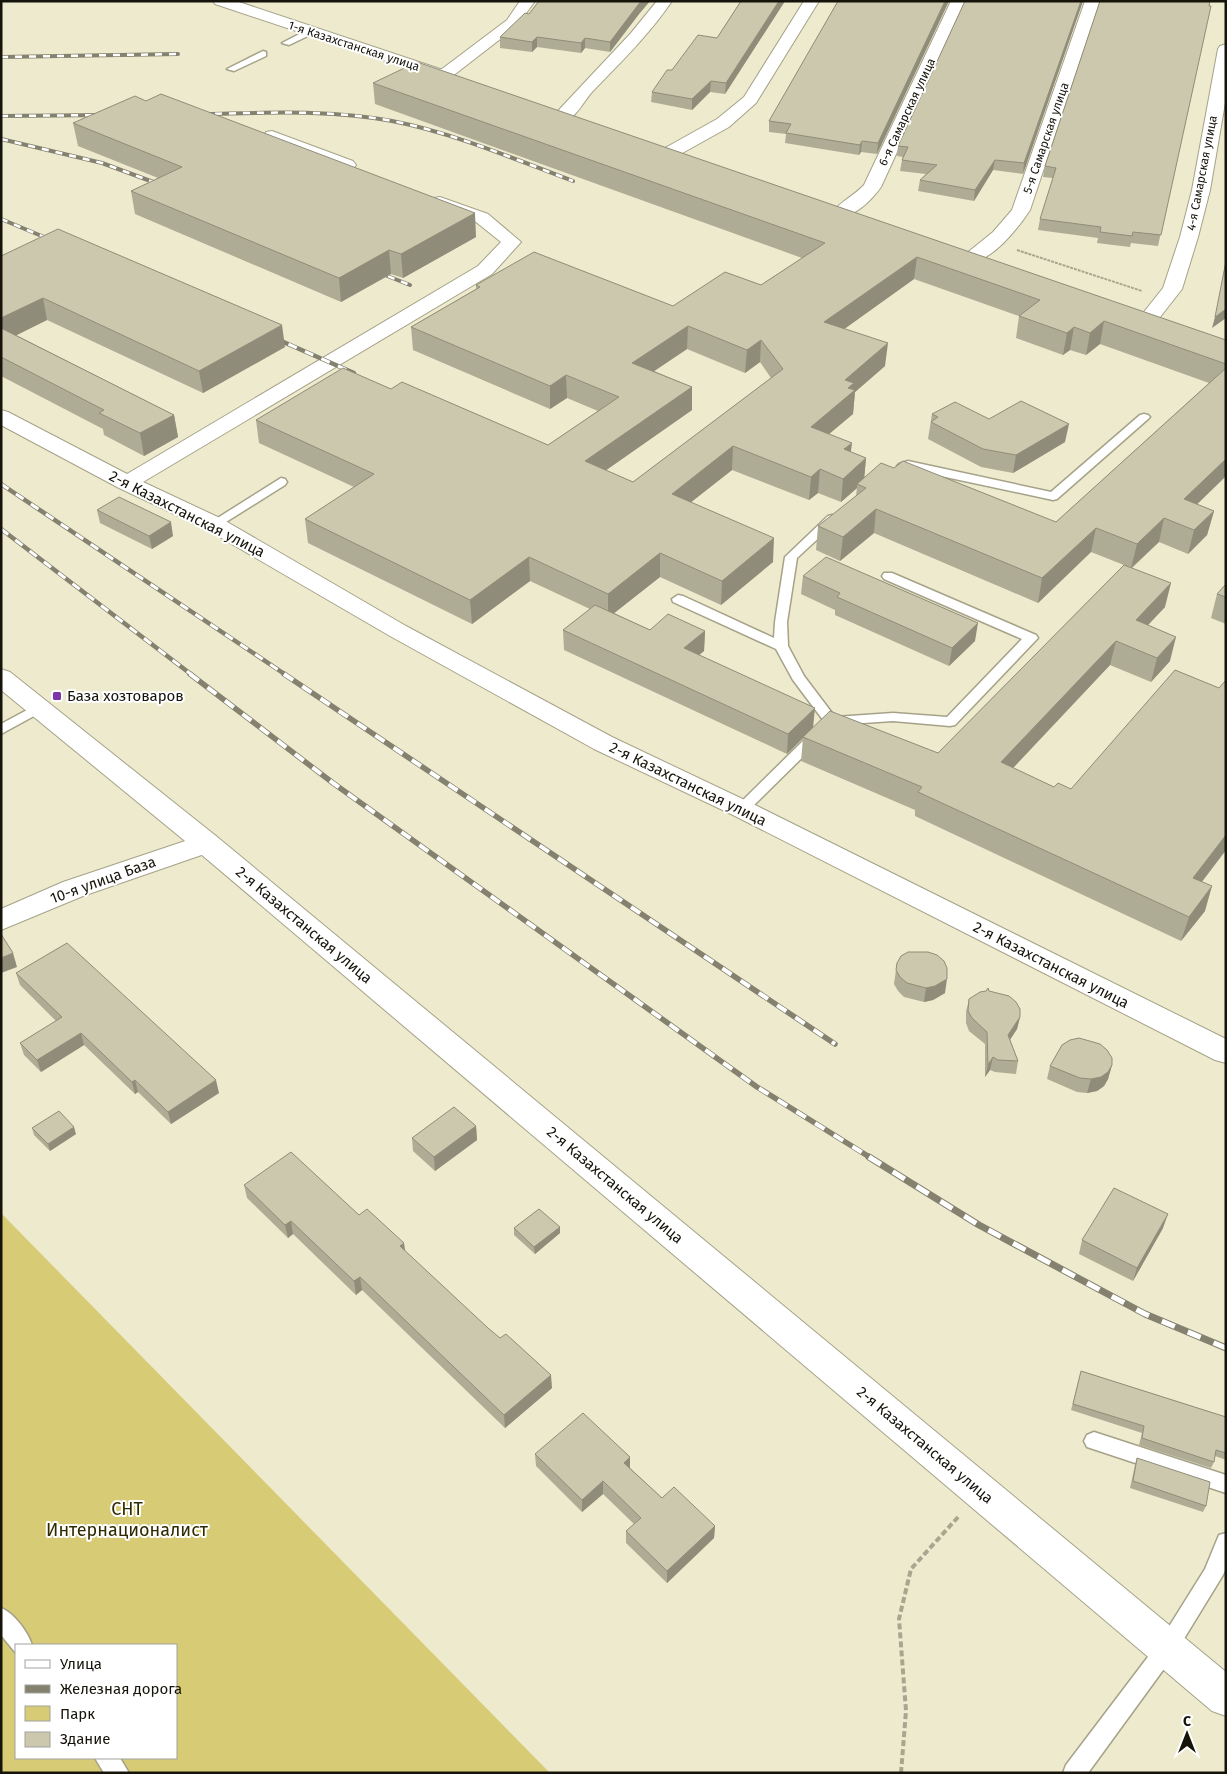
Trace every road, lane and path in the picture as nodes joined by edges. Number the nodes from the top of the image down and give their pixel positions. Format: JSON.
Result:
{"nodes":[{"id":1,"x":220,"y":1,"type":"edge"},
{"id":2,"x":528,"y":1,"type":"edge"},
{"id":3,"x":665,"y":1,"type":"edge"},
{"id":4,"x":812,"y":1,"type":"edge"},
{"id":5,"x":959,"y":1,"type":"edge"},
{"id":6,"x":1093,"y":1,"type":"edge"},
{"id":7,"x":311,"y":31,"type":"junction"},
{"id":8,"x":286,"y":43,"type":"dead end"},
{"id":9,"x":1226,"y":49,"type":"edge"},
{"id":10,"x":263,"y":54,"type":"dead end"},
{"id":11,"x":232,"y":69,"type":"dead end"},
{"id":12,"x":444,"y":75,"type":"junction"},
{"id":13,"x":462,"y":82,"type":"edge"},
{"id":14,"x":544,"y":110,"type":"edge"},
{"id":15,"x":562,"y":117,"type":"junction"},
{"id":16,"x":580,"y":123,"type":"edge"},
{"id":17,"x":272,"y":136,"type":"edge"},
{"id":18,"x":653,"y":146,"type":"edge"},
{"id":19,"x":671,"y":152,"type":"junction"},
{"id":20,"x":689,"y":158,"type":"edge"},
{"id":21,"x":364,"y":172,"type":"edge"},
{"id":22,"x":428,"y":197,"type":"edge"},
{"id":23,"x":824,"y":206,"type":"edge"},
{"id":24,"x":842,"y":212,"type":"junction"},
{"id":25,"x":861,"y":218,"type":"edge"},
{"id":26,"x":994,"y":243,"type":"junction"},
{"id":27,"x":955,"y":250,"type":"edge"},
{"id":28,"x":974,"y":257,"type":"junction"},
{"id":29,"x":992,"y":263,"type":"edge"},
{"id":30,"x":1166,"y":299,"type":"junction"},
{"id":31,"x":1132,"y":311,"type":"edge"},
{"id":32,"x":1150,"y":317,"type":"junction"},
{"id":33,"x":1169,"y":323,"type":"edge"},
{"id":34,"x":1,"y":416,"type":"edge"},
{"id":35,"x":1144,"y":417,"type":"dead end"},
{"id":36,"x":892,"y":469,"type":"edge"},
{"id":37,"x":281,"y":482,"type":"dead end"},
{"id":38,"x":127,"y":483,"type":"junction"},
{"id":39,"x":842,"y":511,"type":"edge"},
{"id":40,"x":214,"y":524,"type":"junction"},
{"id":41,"x":888,"y":576,"type":"dead end"},
{"id":42,"x":678,"y":599,"type":"dead end"},
{"id":43,"x":782,"y":646,"type":"junction"},
{"id":44,"x":1,"y":677,"type":"edge"},
{"id":45,"x":40,"y":707,"type":"junction"},
{"id":46,"x":831,"y":721,"type":"junction"},
{"id":47,"x":1,"y":730,"type":"edge"},
{"id":48,"x":742,"y":810,"type":"junction"},
{"id":49,"x":206,"y":843,"type":"junction"},
{"id":50,"x":1,"y":920,"type":"edge"},
{"id":51,"x":1226,"y":1052,"type":"edge"},
{"id":52,"x":1094,"y":1441,"type":"dead end"},
{"id":53,"x":1226,"y":1484,"type":"edge"},
{"id":54,"x":980,"y":1492,"type":"junction"},
{"id":55,"x":1226,"y":1542,"type":"edge"},
{"id":56,"x":1,"y":1618,"type":"edge"},
{"id":57,"x":21,"y":1644,"type":"edge"},
{"id":58,"x":1167,"y":1648,"type":"junction"},
{"id":59,"x":1226,"y":1696,"type":"edge"},
{"id":60,"x":107,"y":1759,"type":"edge"},
{"id":61,"x":118,"y":1773,"type":"edge"},
{"id":62,"x":901,"y":1773,"type":"edge"},
{"id":63,"x":1074,"y":1773,"type":"edge"}],
"edges":[{"from":1,"to":7,"type":"street","name":"1-я Казахстанская улица"},
{"from":2,"to":12,"type":"street"},
{"from":3,"to":15,"type":"street"},
{"from":4,"to":19,"type":"street"},
{"from":5,"to":24,"type":"street","name":"6-я Самарская улица"},
{"from":6,"to":26,"type":"street","name":"5-я Самарская улица"},
{"from":7,"to":8,"type":"lane"},
{"from":7,"to":12,"type":"street","name":"1-я Казахстанская улица"},
{"from":9,"to":30,"type":"street","name":"4-я Самарская улица"},
{"from":10,"to":11,"type":"lane"},
{"from":12,"to":13,"type":"street","name":"1-я Казахстанская улица"},
{"from":14,"to":15,"type":"street"},
{"from":15,"to":16,"type":"street"},
{"from":17,"to":21,"type":"street"},
{"from":18,"to":19,"type":"street"},
{"from":19,"to":20,"type":"street"},
{"from":22,"to":38,"type":"street"},
{"from":23,"to":24,"type":"street"},
{"from":24,"to":25,"type":"street"},
{"from":26,"to":28,"type":"street","name":"5-я Самарская улица"},
{"from":26,"to":30,"type":"path"},
{"from":27,"to":28,"type":"street"},
{"from":28,"to":29,"type":"street"},
{"from":30,"to":32,"type":"street","name":"4-я Самарская улица"},
{"from":31,"to":32,"type":"street"},
{"from":32,"to":33,"type":"street"},
{"from":34,"to":38,"type":"street","name":"2-я Казахстанская улица"},
{"from":35,"to":36,"type":"lane"},
{"from":37,"to":40,"type":"lane"},
{"from":38,"to":40,"type":"street","name":"2-я Казахстанская улица"},
{"from":39,"to":43,"type":"lane"},
{"from":40,"to":48,"type":"street","name":"2-я Казахстанская улица"},
{"from":41,"to":46,"type":"lane"},
{"from":42,"to":43,"type":"lane"},
{"from":43,"to":46,"type":"lane"},
{"from":44,"to":45,"type":"street","name":"2-я Казахстанская улица"},
{"from":45,"to":47,"type":"lane"},
{"from":45,"to":49,"type":"street","name":"2-я Казахстанская улица"},
{"from":46,"to":48,"type":"lane"},
{"from":48,"to":51,"type":"street","name":"2-я Казахстанская улица"},
{"from":49,"to":50,"type":"street","name":"10-я улица База"},
{"from":49,"to":54,"type":"street","name":"2-я Казахстанская улица"},
{"from":52,"to":53,"type":"lane"},
{"from":54,"to":58,"type":"street","name":"2-я Казахстанская улица"},
{"from":54,"to":62,"type":"path"},
{"from":55,"to":58,"type":"lane"},
{"from":56,"to":57,"type":"lane"},
{"from":58,"to":59,"type":"street","name":"2-я Казахстанская улица"},
{"from":58,"to":63,"type":"lane"},
{"from":60,"to":61,"type":"lane"}]}
